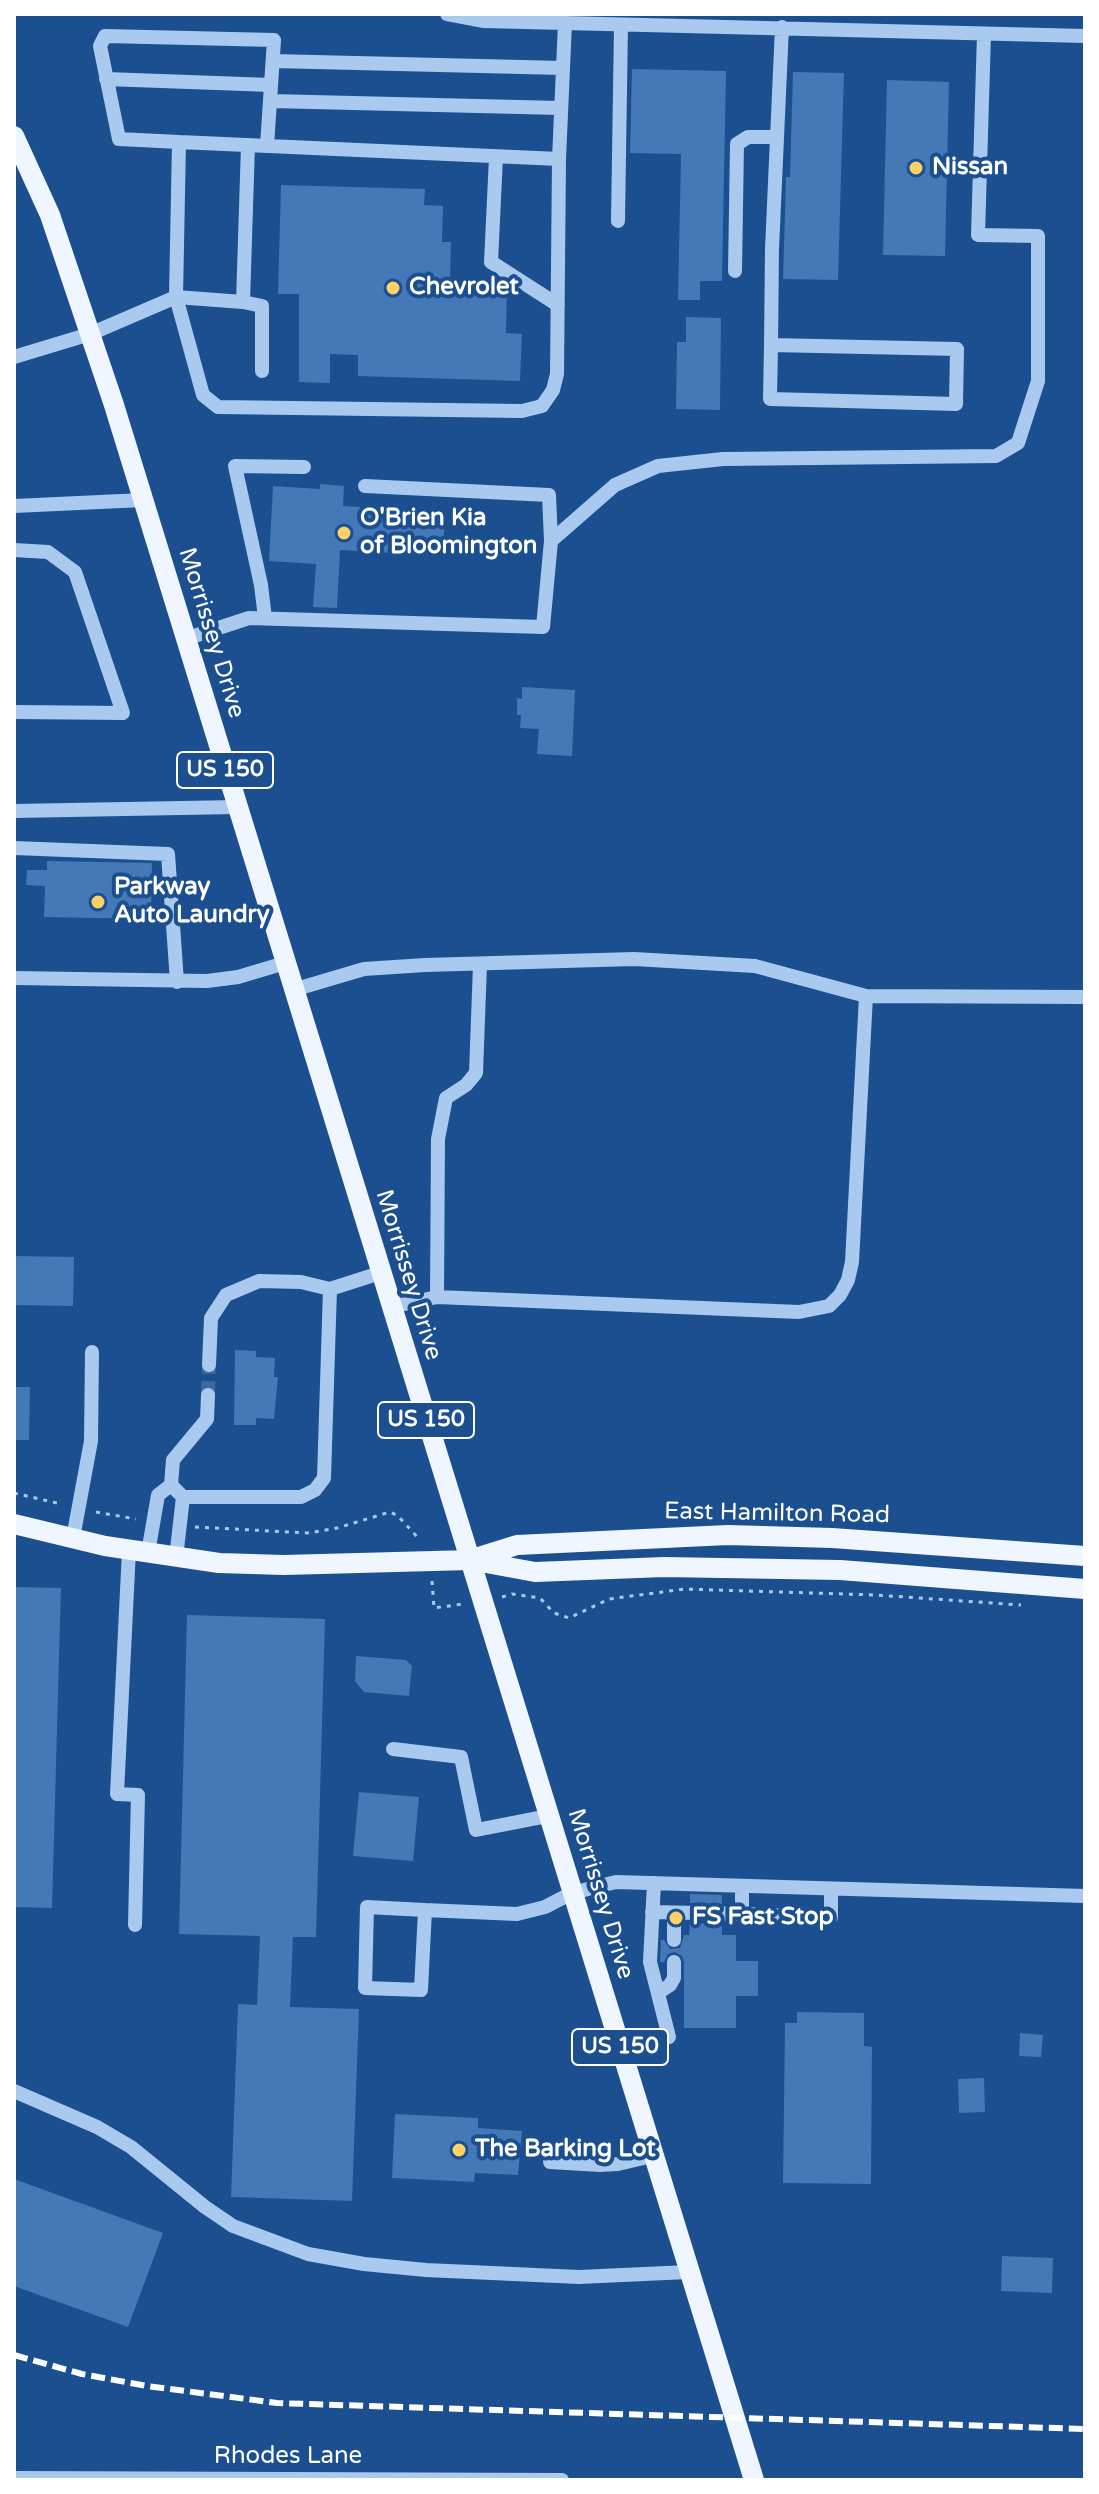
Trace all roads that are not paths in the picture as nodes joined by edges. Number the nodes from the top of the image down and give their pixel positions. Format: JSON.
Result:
{"nodes":[{"id":1,"x":447,"y":14,"type":"edge"},
{"id":2,"x":893,"y":14,"type":"edge"},
{"id":3,"x":565,"y":23,"type":"junction"},
{"id":4,"x":621,"y":25,"type":"junction"},
{"id":5,"x":782,"y":27,"type":"junction"},
{"id":6,"x":894,"y":30,"type":"junction"},
{"id":7,"x":984,"y":34,"type":"junction"},
{"id":8,"x":1085,"y":36,"type":"edge"},
{"id":9,"x":273,"y":61,"type":"junction"},
{"id":10,"x":563,"y":68,"type":"junction"},
{"id":11,"x":106,"y":79,"type":"junction"},
{"id":12,"x":271,"y":85,"type":"junction"},
{"id":13,"x":271,"y":101,"type":"junction"},
{"id":14,"x":560,"y":108,"type":"junction"},
{"id":15,"x":777,"y":137,"type":"junction"},
{"id":16,"x":15,"y":139,"type":"edge"},
{"id":17,"x":179,"y":142,"type":"junction"},
{"id":18,"x":248,"y":145,"type":"junction"},
{"id":19,"x":267,"y":146,"type":"junction"},
{"id":20,"x":496,"y":157,"type":"junction"},
{"id":21,"x":559,"y":159,"type":"junction"},
{"id":22,"x":20,"y":162,"type":"edge"},
{"id":23,"x":618,"y":221,"type":"dead end"},
{"id":24,"x":735,"y":271,"type":"dead end"},
{"id":25,"x":176,"y":297,"type":"junction"},
{"id":26,"x":243,"y":302,"type":"junction"},
{"id":27,"x":558,"y":305,"type":"junction"},
{"id":28,"x":90,"y":334,"type":"junction"},
{"id":29,"x":771,"y":345,"type":"junction"},
{"id":30,"x":14,"y":357,"type":"edge"},
{"id":31,"x":262,"y":371,"type":"dead end"},
{"id":32,"x":304,"y":467,"type":"dead end"},
{"id":33,"x":365,"y":486,"type":"dead end"},
{"id":34,"x":143,"y":500,"type":"junction"},
{"id":35,"x":14,"y":506,"type":"edge"},
{"id":36,"x":551,"y":541,"type":"junction"},
{"id":37,"x":14,"y":550,"type":"edge"},
{"id":38,"x":265,"y":618,"type":"junction"},
{"id":39,"x":185,"y":639,"type":"junction"},
{"id":40,"x":14,"y":712,"type":"edge"},
{"id":41,"x":237,"y":807,"type":"junction"},
{"id":42,"x":14,"y":811,"type":"edge"},
{"id":43,"x":14,"y":848,"type":"edge"},
{"id":44,"x":285,"y":963,"type":"junction"},
{"id":45,"x":480,"y":965,"type":"junction"},
{"id":46,"x":14,"y":978,"type":"edge"},
{"id":47,"x":177,"y":982,"type":"junction"},
{"id":48,"x":293,"y":990,"type":"junction"},
{"id":49,"x":866,"y":996,"type":"junction"},
{"id":50,"x":1085,"y":997,"type":"edge"},
{"id":51,"x":380,"y":1273,"type":"junction"},
{"id":52,"x":330,"y":1289,"type":"junction"},
{"id":53,"x":437,"y":1297,"type":"junction"},
{"id":54,"x":391,"y":1307,"type":"junction"},
{"id":55,"x":92,"y":1352,"type":"dead end"},
{"id":56,"x":209,"y":1365,"type":"tunnel mouth"},
{"id":57,"x":208,"y":1395,"type":"tunnel mouth"},
{"id":58,"x":171,"y":1485,"type":"junction"},
{"id":59,"x":183,"y":1497,"type":"junction"},
{"id":60,"x":14,"y":1524,"type":"edge"},
{"id":61,"x":73,"y":1538,"type":"junction"},
{"id":62,"x":138,"y":1552,"type":"junction"},
{"id":63,"x":1085,"y":1556,"type":"edge"},
{"id":64,"x":176,"y":1558,"type":"junction"},
{"id":65,"x":470,"y":1560,"type":"junction"},
{"id":66,"x":1085,"y":1589,"type":"edge"},
{"id":67,"x":393,"y":1749,"type":"dead end"},
{"id":68,"x":548,"y":1816,"type":"junction"},
{"id":69,"x":654,"y":1883,"type":"junction"},
{"id":70,"x":742,"y":1886,"type":"junction"},
{"id":71,"x":831,"y":1889,"type":"junction"},
{"id":72,"x":572,"y":1893,"type":"junction"},
{"id":73,"x":1085,"y":1896,"type":"edge"},
{"id":74,"x":425,"y":1910,"type":"junction"},
{"id":75,"x":652,"y":1912,"type":"junction"},
{"id":76,"x":674,"y":1913,"type":"junction"},
{"id":77,"x":742,"y":1914,"type":"junction"},
{"id":78,"x":135,"y":1925,"type":"dead end"},
{"id":79,"x":674,"y":1940,"type":"dead end"},
{"id":80,"x":674,"y":1962,"type":"dead end"},
{"id":81,"x":658,"y":1993,"type":"junction"},
{"id":82,"x":620,"y":2050,"type":"junction"},
{"id":83,"x":14,"y":2091,"type":"edge"},
{"id":84,"x":652,"y":2156,"type":"junction"},
{"id":85,"x":550,"y":2162,"type":"dead end"},
{"id":86,"x":688,"y":2272,"type":"junction"},
{"id":87,"x":14,"y":2478,"type":"edge"},
{"id":88,"x":562,"y":2480,"type":"edge"},
{"id":89,"x":754,"y":2480,"type":"edge"}],
"edges":[{"from":1,"to":3,"type":"street"},
{"from":2,"to":6,"type":"street"},
{"from":3,"to":4,"type":"street"},
{"from":3,"to":10,"type":"street"},
{"from":4,"to":5,"type":"street"},
{"from":4,"to":23,"type":"street"},
{"from":5,"to":6,"type":"street"},
{"from":5,"to":15,"type":"street"},
{"from":6,"to":7,"type":"street"},
{"from":7,"to":8,"type":"street"},
{"from":7,"to":36,"type":"street"},
{"from":9,"to":10,"type":"street"},
{"from":9,"to":11,"type":"street"},
{"from":9,"to":12,"type":"street"},
{"from":10,"to":14,"type":"street"},
{"from":11,"to":12,"type":"street"},
{"from":11,"to":17,"type":"street"},
{"from":12,"to":13,"type":"street"},
{"from":13,"to":14,"type":"street"},
{"from":13,"to":19,"type":"street"},
{"from":14,"to":21,"type":"street"},
{"from":15,"to":24,"type":"street"},
{"from":15,"to":29,"type":"street"},
{"from":16,"to":22,"type":"main road","name":"Morrissey Drive","number":"US 150"},
{"from":17,"to":18,"type":"street"},
{"from":17,"to":25,"type":"street"},
{"from":18,"to":19,"type":"street"},
{"from":18,"to":26,"type":"street"},
{"from":19,"to":20,"type":"street"},
{"from":20,"to":21,"type":"street"},
{"from":20,"to":27,"type":"street"},
{"from":21,"to":27,"type":"street"},
{"from":22,"to":28,"type":"main road","name":"Morrissey Drive","number":"US 150"},
{"from":25,"to":26,"type":"street"},
{"from":25,"to":27,"type":"street"},
{"from":25,"to":28,"type":"street"},
{"from":26,"to":31,"type":"street"},
{"from":28,"to":30,"type":"street"},
{"from":28,"to":34,"type":"main road","name":"Morrissey Drive","number":"US 150"},
{"from":29,"to":29,"type":"street"},
{"from":32,"to":38,"type":"street"},
{"from":33,"to":36,"type":"street"},
{"from":34,"to":35,"type":"street"},
{"from":34,"to":39,"type":"main road","name":"Morrissey Drive","number":"US 150"},
{"from":36,"to":38,"type":"street"},
{"from":37,"to":40,"type":"street"},
{"from":38,"to":39,"type":"street"},
{"from":39,"to":41,"type":"main road","name":"Morrissey Drive","number":"US 150"},
{"from":41,"to":42,"type":"street"},
{"from":41,"to":44,"type":"main road","name":"Morrissey Drive","number":"US 150"},
{"from":43,"to":47,"type":"street"},
{"from":44,"to":47,"type":"street"},
{"from":44,"to":48,"type":"main road","name":"Morrissey Drive","number":"US 150"},
{"from":45,"to":48,"type":"street"},
{"from":45,"to":49,"type":"street"},
{"from":45,"to":53,"type":"street"},
{"from":46,"to":47,"type":"street"},
{"from":48,"to":51,"type":"main road","name":"Morrissey Drive","number":"US 150"},
{"from":49,"to":50,"type":"street"},
{"from":49,"to":53,"type":"street"},
{"from":51,"to":52,"type":"street"},
{"from":51,"to":54,"type":"main road","name":"Morrissey Drive","number":"US 150"},
{"from":52,"to":56,"type":"street"},
{"from":52,"to":59,"type":"street"},
{"from":53,"to":54,"type":"street"},
{"from":54,"to":65,"type":"main road","name":"Morrissey Drive","number":"US 150"},
{"from":55,"to":61,"type":"street"},
{"from":57,"to":58,"type":"street"},
{"from":58,"to":59,"type":"street"},
{"from":58,"to":62,"type":"street"},
{"from":59,"to":64,"type":"street"},
{"from":60,"to":61,"type":"main road","name":"East Hamilton Road"},
{"from":61,"to":62,"type":"main road","name":"East Hamilton Road"},
{"from":62,"to":64,"type":"main road","name":"East Hamilton Road"},
{"from":62,"to":78,"type":"street"},
{"from":63,"to":65,"type":"main road","name":"East Hamilton Road"},
{"from":64,"to":65,"type":"main road","name":"East Hamilton Road"},
{"from":65,"to":66,"type":"main road","name":"East Hamilton Road"},
{"from":65,"to":68,"type":"main road","name":"Morrissey Drive","number":"US 150"},
{"from":67,"to":68,"type":"street"},
{"from":68,"to":72,"type":"main road","name":"Morrissey Drive","number":"US 150"},
{"from":69,"to":70,"type":"street"},
{"from":69,"to":72,"type":"street"},
{"from":69,"to":75,"type":"street"},
{"from":70,"to":71,"type":"street"},
{"from":70,"to":77,"type":"street"},
{"from":71,"to":73,"type":"street"},
{"from":71,"to":77,"type":"street"},
{"from":72,"to":74,"type":"street"},
{"from":72,"to":82,"type":"main road","name":"Morrissey Drive","number":"US 150"},
{"from":74,"to":74,"type":"street"},
{"from":75,"to":76,"type":"street"},
{"from":75,"to":81,"type":"street"},
{"from":76,"to":77,"type":"street"},
{"from":76,"to":79,"type":"street"},
{"from":80,"to":81,"type":"street"},
{"from":81,"to":82,"type":"street"},
{"from":82,"to":84,"type":"main road","name":"Morrissey Drive","number":"US 150"},
{"from":83,"to":86,"type":"street"},
{"from":84,"to":85,"type":"street"},
{"from":84,"to":86,"type":"main road","name":"Morrissey Drive","number":"US 150"},
{"from":86,"to":89,"type":"main road","name":"Morrissey Drive","number":"US 150"},
{"from":87,"to":88,"type":"street","name":"Rhodes Lane"}]}
